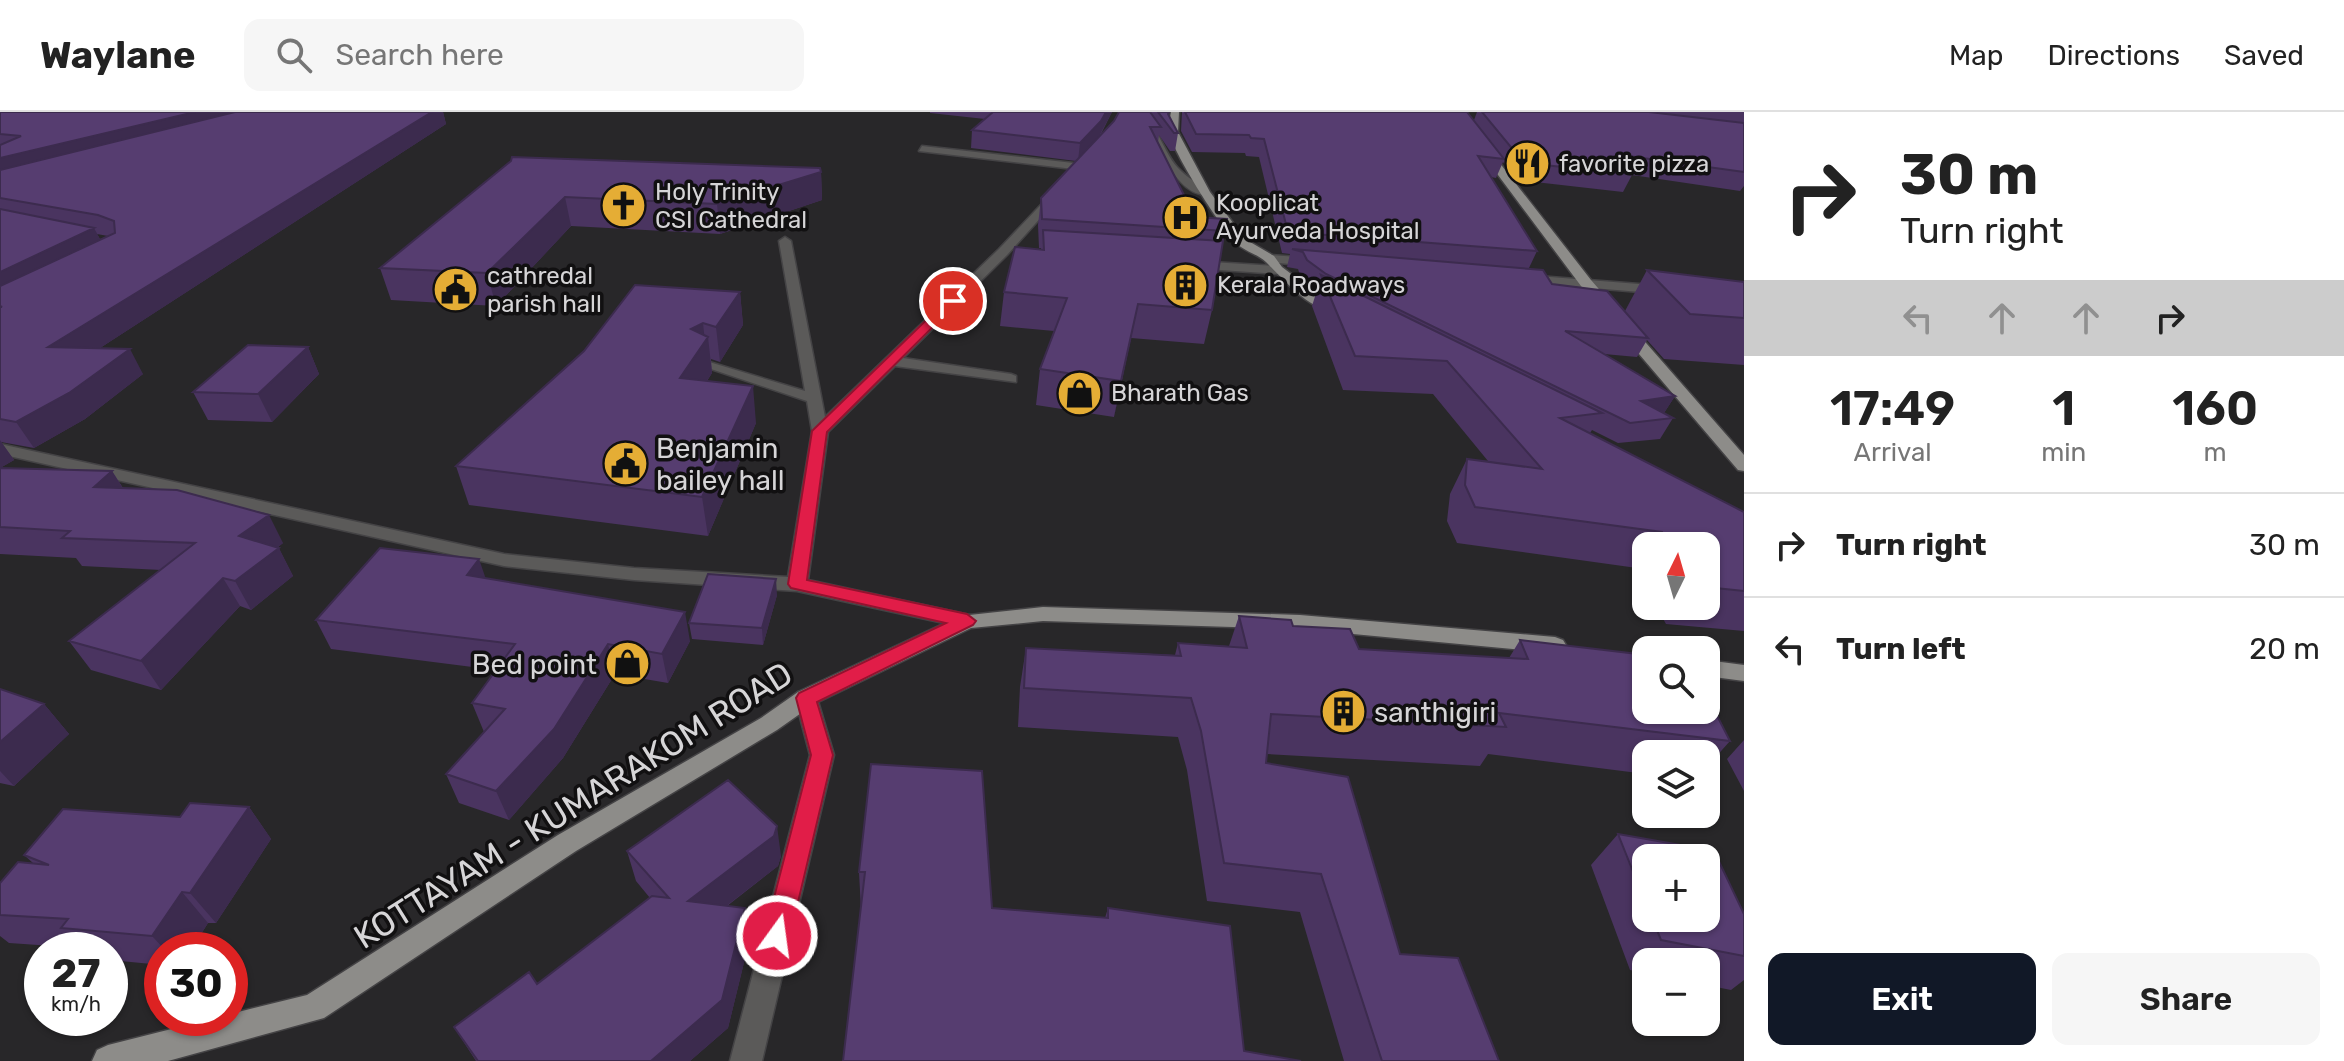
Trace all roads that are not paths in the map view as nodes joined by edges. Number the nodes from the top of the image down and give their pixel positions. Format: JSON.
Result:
{"nodes":[{"id":1,"x":1119,"y":112,"type":"edge"},
{"id":2,"x":1129,"y":112,"type":"edge"},
{"id":3,"x":1175,"y":112,"type":"edge"},
{"id":4,"x":1455,"y":112,"type":"edge"},
{"id":5,"x":1112,"y":127,"type":"edge"},
{"id":6,"x":922,"y":149,"type":"dead end"},
{"id":7,"x":1205,"y":193,"type":"junction"},
{"id":8,"x":785,"y":241,"type":"dead end"},
{"id":9,"x":1186,"y":264,"type":"edge"},
{"id":10,"x":1333,"y":264,"type":"edge"},
{"id":11,"x":1274,"y":265,"type":"junction"},
{"id":12,"x":1507,"y":277,"type":"edge"},
{"id":13,"x":1586,"y":283,"type":"junction"},
{"id":14,"x":1681,"y":292,"type":"edge"},
{"id":15,"x":1355,"y":319,"type":"edge"},
{"id":16,"x":892,"y":361,"type":"junction"},
{"id":17,"x":706,"y":365,"type":"edge"},
{"id":18,"x":1011,"y":379,"type":"dead end"},
{"id":19,"x":813,"y":398,"type":"junction"},
{"id":20,"x":820,"y":431,"type":"junction"},
{"id":21,"x":0,"y":449,"type":"edge"},
{"id":22,"x":1744,"y":466,"type":"edge"},
{"id":23,"x":797,"y":584,"type":"junction"},
{"id":24,"x":967,"y":621,"type":"junction"},
{"id":25,"x":1571,"y":648,"type":"edge"},
{"id":26,"x":1720,"y":670,"type":"edge"},
{"id":27,"x":1744,"y":673,"type":"edge"},
{"id":28,"x":806,"y":698,"type":"junction"},
{"id":29,"x":108,"y":1061,"type":"edge"},
{"id":30,"x":746,"y":1061,"type":"edge"}],
"edges":[{"from":1,"to":5,"type":"street"},
{"from":2,"to":7,"type":"street"},
{"from":3,"to":7,"type":"main road"},
{"from":4,"to":13,"type":"main road"},
{"from":6,"to":16,"type":"street"},
{"from":7,"to":11,"type":"main road"},
{"from":8,"to":19,"type":"street"},
{"from":9,"to":11,"type":"street"},
{"from":10,"to":11,"type":"street"},
{"from":11,"to":15,"type":"main road"},
{"from":12,"to":13,"type":"street"},
{"from":13,"to":14,"type":"street"},
{"from":13,"to":22,"type":"main road"},
{"from":16,"to":18,"type":"street"},
{"from":16,"to":20,"type":"street"},
{"from":17,"to":19,"type":"street"},
{"from":19,"to":20,"type":"street"},
{"from":20,"to":23,"type":"street"},
{"from":21,"to":23,"type":"street"},
{"from":23,"to":24,"type":"street"},
{"from":24,"to":25,"type":"main road","name":"KOTTAYAM - KUMARAKOM ROAD"},
{"from":24,"to":28,"type":"main road","name":"KOTTAYAM - KUMARAKOM ROAD"},
{"from":26,"to":27,"type":"main road"},
{"from":28,"to":29,"type":"main road","name":"KOTTAYAM - KUMARAKOM ROAD"},
{"from":28,"to":30,"type":"street"}]}
